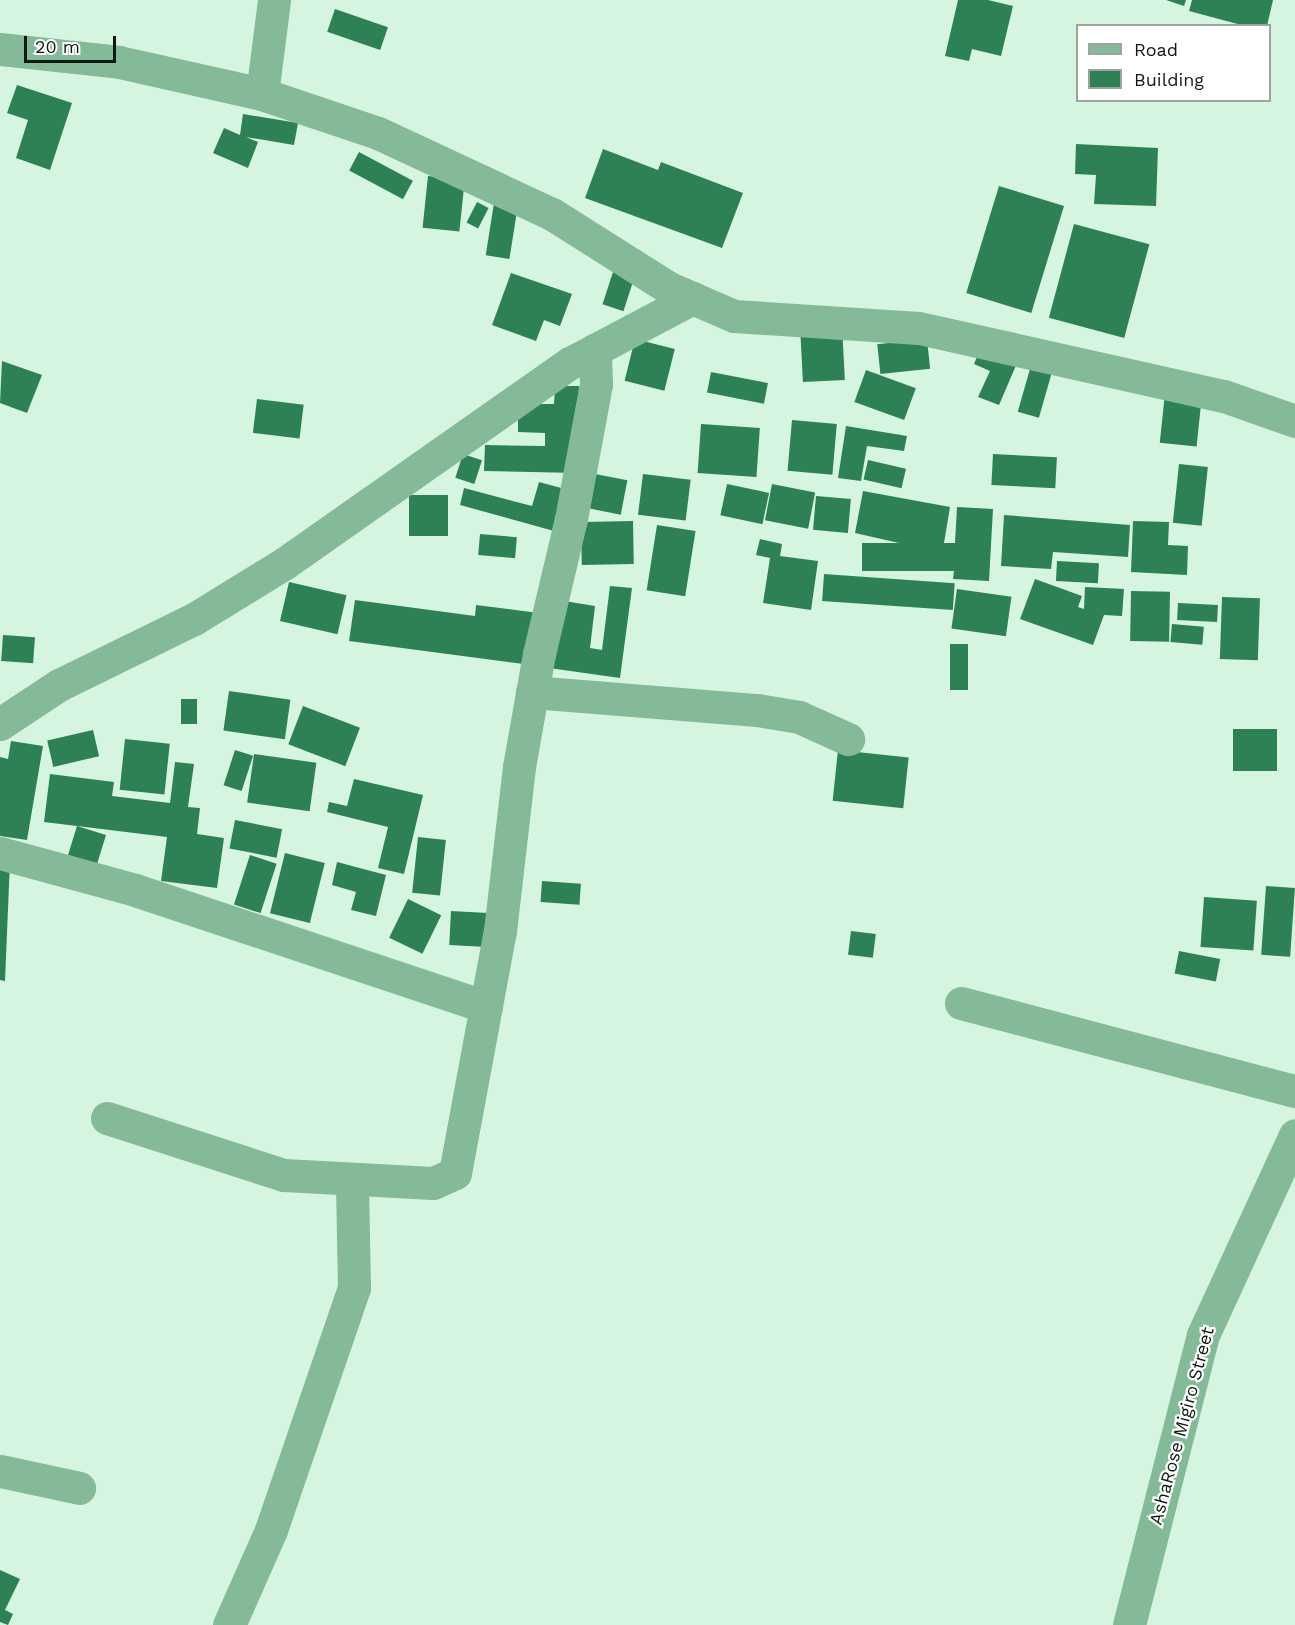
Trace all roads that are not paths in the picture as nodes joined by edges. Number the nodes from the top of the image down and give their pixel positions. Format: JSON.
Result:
{"nodes":[{"id":1,"x":274,"y":0,"type":"edge"},
{"id":2,"x":0,"y":49,"type":"edge"},
{"id":3,"x":262,"y":94,"type":"junction"},
{"id":4,"x":693,"y":298,"type":"junction"},
{"id":5,"x":595,"y":350,"type":"junction"},
{"id":6,"x":1295,"y":421,"type":"edge"},
{"id":7,"x":532,"y":692,"type":"junction"},
{"id":8,"x":0,"y":723,"type":"edge"},
{"id":9,"x":849,"y":739,"type":"dead end"},
{"id":10,"x":0,"y":853,"type":"edge"},
{"id":11,"x":961,"y":1003,"type":"dead end"},
{"id":12,"x":486,"y":1007,"type":"junction"},
{"id":13,"x":1295,"y":1091,"type":"edge"},
{"id":14,"x":107,"y":1118,"type":"dead end"},
{"id":15,"x":1295,"y":1135,"type":"edge"},
{"id":16,"x":352,"y":1182,"type":"junction"},
{"id":17,"x":0,"y":1471,"type":"edge"},
{"id":18,"x":79,"y":1488,"type":"dead end"},
{"id":19,"x":230,"y":1625,"type":"edge"},
{"id":20,"x":1129,"y":1625,"type":"edge"}],
"edges":[{"from":1,"to":3,"type":"street"},
{"from":2,"to":3,"type":"street"},
{"from":3,"to":4,"type":"street"},
{"from":4,"to":5,"type":"street"},
{"from":4,"to":6,"type":"street"},
{"from":5,"to":7,"type":"street"},
{"from":5,"to":8,"type":"street"},
{"from":7,"to":9,"type":"street"},
{"from":7,"to":12,"type":"street"},
{"from":10,"to":12,"type":"street"},
{"from":11,"to":13,"type":"street"},
{"from":12,"to":16,"type":"street"},
{"from":14,"to":16,"type":"street"},
{"from":15,"to":20,"type":"street","name":"AshaRose Migiro Street"},
{"from":16,"to":19,"type":"street"},
{"from":17,"to":18,"type":"street"}]}
